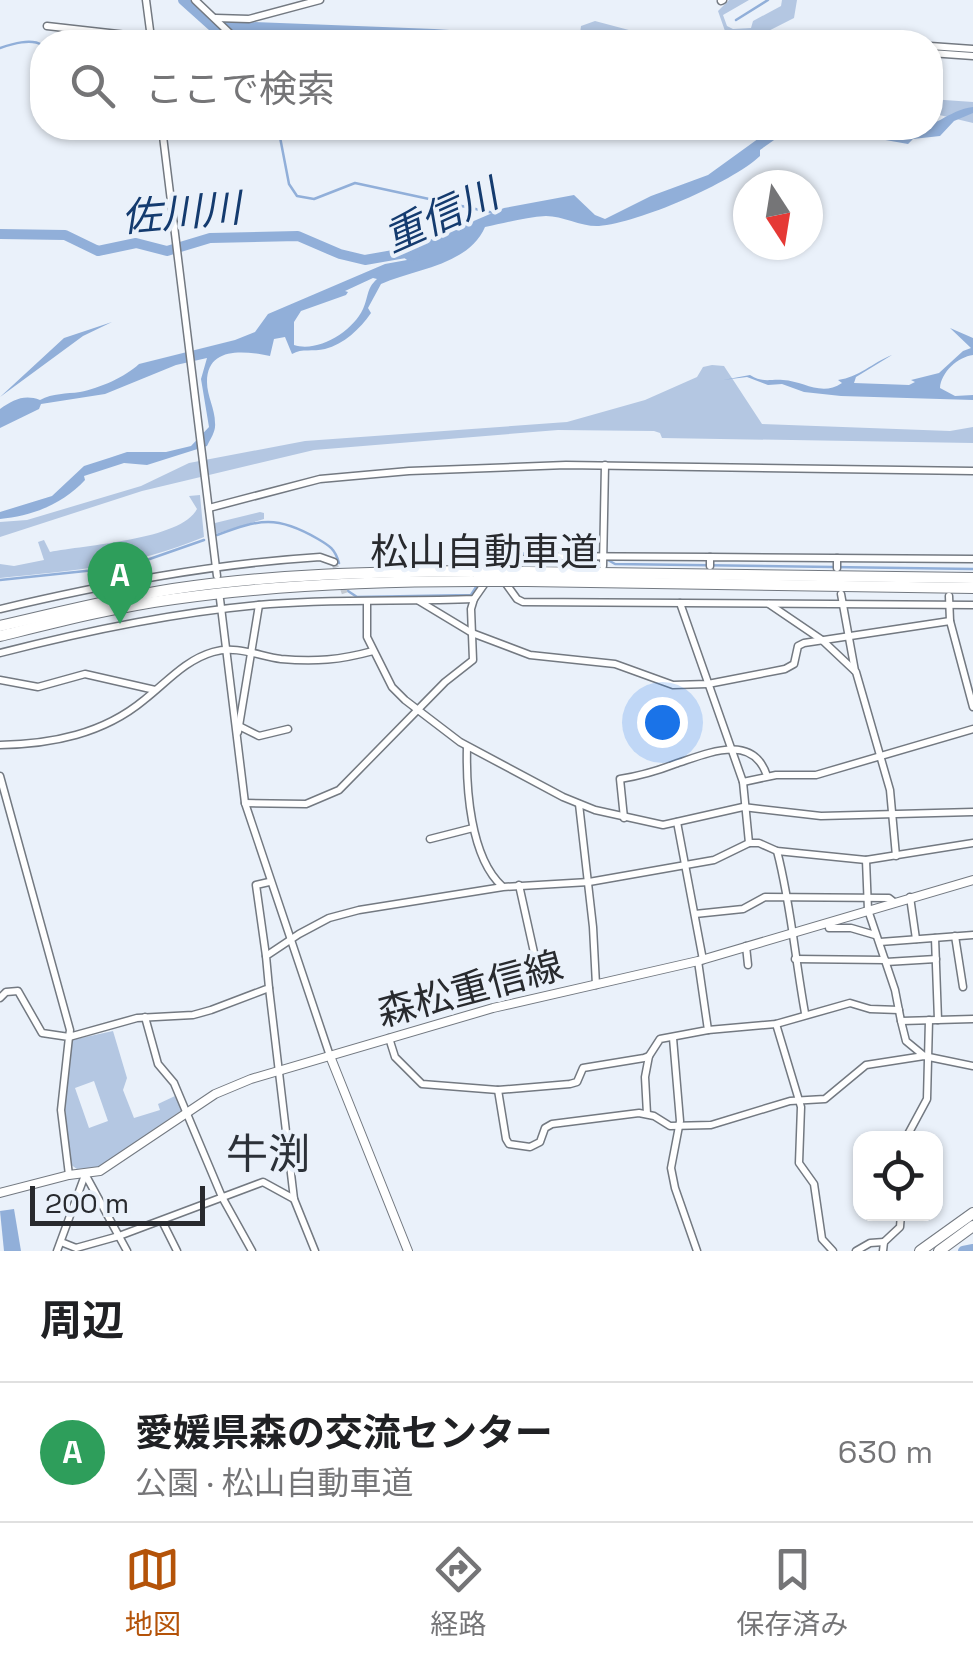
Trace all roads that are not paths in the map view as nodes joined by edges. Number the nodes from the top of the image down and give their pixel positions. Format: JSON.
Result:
{"nodes":[{"id":1,"x":146,"y":0,"type":"edge"},
{"id":2,"x":195,"y":0,"type":"edge"},
{"id":3,"x":320,"y":0,"type":"edge"},
{"id":4,"x":216,"y":18,"type":"junction"},
{"id":5,"x":47,"y":26,"type":"dead end"},
{"id":6,"x":75,"y":30,"type":"edge"},
{"id":7,"x":150,"y":30,"type":"edge"},
{"id":8,"x":228,"y":30,"type":"edge"},
{"id":9,"x":943,"y":48,"type":"edge"},
{"id":10,"x":943,"y":53,"type":"edge"},
{"id":11,"x":973,"y":53,"type":"edge"},
{"id":12,"x":163,"y":140,"type":"edge"},
{"id":13,"x":605,"y":465,"type":"junction"},
{"id":14,"x":973,"y":472,"type":"edge"},
{"id":15,"x":209,"y":508,"type":"junction"},
{"id":16,"x":604,"y":556,"type":"junction"},
{"id":17,"x":837,"y":558,"type":"junction"},
{"id":18,"x":950,"y":559,"type":"junction"},
{"id":19,"x":973,"y":560,"type":"edge"},
{"id":20,"x":334,"y":562,"type":"dead end"},
{"id":21,"x":604,"y":566,"type":"dead end"},
{"id":22,"x":837,"y":568,"type":"dead end"},
{"id":23,"x":949,"y":570,"type":"dead end"},
{"id":24,"x":216,"y":571,"type":"junction"},
{"id":25,"x":492,"y":574,"type":"junction"},
{"id":26,"x":474,"y":576,"type":"junction"},
{"id":27,"x":527,"y":576,"type":"junction"},
{"id":28,"x":973,"y":578,"type":"edge"},
{"id":29,"x":973,"y":588,"type":"edge"},
{"id":30,"x":602,"y":590,"type":"dead end"},
{"id":31,"x":841,"y":594,"type":"dead end"},
{"id":32,"x":220,"y":599,"type":"dead end"},
{"id":33,"x":474,"y":600,"type":"junction"},
{"id":34,"x":949,"y":600,"type":"junction"},
{"id":35,"x":419,"y":601,"type":"junction"},
{"id":36,"x":602,"y":602,"type":"junction"},
{"id":37,"x":367,"y":603,"type":"junction"},
{"id":38,"x":680,"y":603,"type":"junction"},
{"id":39,"x":768,"y":604,"type":"junction"},
{"id":40,"x":843,"y":604,"type":"junction"},
{"id":41,"x":259,"y":605,"type":"junction"},
{"id":42,"x":973,"y":605,"type":"edge"},
{"id":43,"x":0,"y":609,"type":"edge"},
{"id":44,"x":222,"y":609,"type":"junction"},
{"id":45,"x":950,"y":620,"type":"junction"},
{"id":46,"x":0,"y":626,"type":"edge"},
{"id":47,"x":472,"y":633,"type":"junction"},
{"id":48,"x":0,"y":636,"type":"edge"},
{"id":49,"x":849,"y":636,"type":"junction"},
{"id":50,"x":822,"y":640,"type":"junction"},
{"id":51,"x":226,"y":649,"type":"junction"},
{"id":52,"x":372,"y":650,"type":"junction"},
{"id":53,"x":250,"y":652,"type":"junction"},
{"id":54,"x":0,"y":653,"type":"edge"},
{"id":55,"x":856,"y":672,"type":"junction"},
{"id":56,"x":0,"y":680,"type":"edge"},
{"id":57,"x":708,"y":684,"type":"junction"},
{"id":58,"x":156,"y":690,"type":"junction"},
{"id":59,"x":973,"y":707,"type":"edge"},
{"id":60,"x":418,"y":711,"type":"junction"},
{"id":61,"x":239,"y":726,"type":"junction"},
{"id":62,"x":973,"y":729,"type":"edge"},
{"id":63,"x":288,"y":730,"type":"dead end"},
{"id":64,"x":237,"y":737,"type":"junction"},
{"id":65,"x":0,"y":745,"type":"edge"},
{"id":66,"x":467,"y":746,"type":"junction"},
{"id":67,"x":731,"y":750,"type":"junction"},
{"id":68,"x":880,"y":758,"type":"junction"},
{"id":69,"x":0,"y":776,"type":"edge"},
{"id":70,"x":766,"y":776,"type":"junction"},
{"id":71,"x":742,"y":782,"type":"junction"},
{"id":72,"x":245,"y":803,"type":"junction"},
{"id":73,"x":579,"y":804,"type":"junction"},
{"id":74,"x":743,"y":807,"type":"junction"},
{"id":75,"x":973,"y":812,"type":"edge"},
{"id":76,"x":892,"y":816,"type":"junction"},
{"id":77,"x":624,"y":818,"type":"junction"},
{"id":78,"x":677,"y":822,"type":"junction"},
{"id":79,"x":473,"y":828,"type":"junction"},
{"id":80,"x":430,"y":839,"type":"dead end"},
{"id":81,"x":750,"y":843,"type":"junction"},
{"id":82,"x":973,"y":844,"type":"edge"},
{"id":83,"x":777,"y":851,"type":"junction"},
{"id":84,"x":896,"y":856,"type":"junction"},
{"id":85,"x":866,"y":860,"type":"junction"},
{"id":86,"x":686,"y":865,"type":"junction"},
{"id":87,"x":973,"y":880,"type":"edge"},
{"id":88,"x":269,"y":882,"type":"junction"},
{"id":89,"x":588,"y":882,"type":"junction"},
{"id":90,"x":520,"y":885,"type":"junction"},
{"id":91,"x":502,"y":886,"type":"junction"},
{"id":92,"x":789,"y":897,"type":"junction"},
{"id":93,"x":910,"y":897,"type":"junction"},
{"id":94,"x":868,"y":898,"type":"junction"},
{"id":95,"x":894,"y":902,"type":"junction"},
{"id":96,"x":868,"y":910,"type":"junction"},
{"id":97,"x":694,"y":914,"type":"junction"},
{"id":98,"x":828,"y":925,"type":"junction"},
{"id":99,"x":793,"y":932,"type":"junction"},
{"id":100,"x":973,"y":935,"type":"edge"},
{"id":101,"x":955,"y":936,"type":"junction"},
{"id":102,"x":878,"y":938,"type":"junction"},
{"id":103,"x":935,"y":938,"type":"junction"},
{"id":104,"x":916,"y":939,"type":"junction"},
{"id":105,"x":289,"y":940,"type":"junction"},
{"id":106,"x":830,"y":941,"type":"dead end"},
{"id":107,"x":746,"y":946,"type":"junction"},
{"id":108,"x":266,"y":956,"type":"junction"},
{"id":109,"x":534,"y":957,"type":"dead end"},
{"id":110,"x":795,"y":959,"type":"junction"},
{"id":111,"x":936,"y":959,"type":"junction"},
{"id":112,"x":700,"y":960,"type":"junction"},
{"id":113,"x":885,"y":961,"type":"junction"},
{"id":114,"x":748,"y":965,"type":"dead end"},
{"id":115,"x":596,"y":985,"type":"junction"},
{"id":116,"x":963,"y":987,"type":"dead end"},
{"id":117,"x":269,"y":988,"type":"junction"},
{"id":118,"x":0,"y":998,"type":"edge"},
{"id":119,"x":900,"y":1010,"type":"junction"},
{"id":120,"x":806,"y":1013,"type":"junction"},
{"id":121,"x":145,"y":1017,"type":"junction"},
{"id":122,"x":973,"y":1019,"type":"edge"},
{"id":123,"x":934,"y":1020,"type":"junction"},
{"id":124,"x":902,"y":1022,"type":"junction"},
{"id":125,"x":776,"y":1024,"type":"junction"},
{"id":126,"x":708,"y":1030,"type":"junction"},
{"id":127,"x":69,"y":1037,"type":"junction"},
{"id":128,"x":389,"y":1038,"type":"junction"},
{"id":129,"x":673,"y":1038,"type":"junction"},
{"id":130,"x":330,"y":1056,"type":"junction"},
{"id":131,"x":649,"y":1056,"type":"junction"},
{"id":132,"x":927,"y":1056,"type":"junction"},
{"id":133,"x":973,"y":1066,"type":"edge"},
{"id":134,"x":280,"y":1071,"type":"junction"},
{"id":135,"x":498,"y":1090,"type":"junction"},
{"id":136,"x":800,"y":1100,"type":"junction"},
{"id":137,"x":188,"y":1112,"type":"junction"},
{"id":138,"x":647,"y":1114,"type":"junction"},
{"id":139,"x":680,"y":1127,"type":"junction"},
{"id":140,"x":910,"y":1131,"type":"edge"},
{"id":141,"x":86,"y":1174,"type":"junction"},
{"id":142,"x":69,"y":1175,"type":"junction"},
{"id":143,"x":0,"y":1193,"type":"edge"},
{"id":144,"x":222,"y":1197,"type":"junction"},
{"id":145,"x":294,"y":1199,"type":"junction"},
{"id":146,"x":973,"y":1213,"type":"edge"},
{"id":147,"x":162,"y":1221,"type":"junction"},
{"id":148,"x":900,"y":1221,"type":"edge"},
{"id":149,"x":973,"y":1226,"type":"edge"},
{"id":150,"x":119,"y":1236,"type":"junction"},
{"id":151,"x":62,"y":1242,"type":"junction"},
{"id":152,"x":884,"y":1247,"type":"edge"},
{"id":153,"x":81,"y":1249,"type":"edge"},
{"id":154,"x":58,"y":1251,"type":"edge"},
{"id":155,"x":127,"y":1251,"type":"edge"},
{"id":156,"x":178,"y":1251,"type":"edge"},
{"id":157,"x":252,"y":1251,"type":"edge"},
{"id":158,"x":315,"y":1251,"type":"edge"},
{"id":159,"x":408,"y":1251,"type":"edge"},
{"id":160,"x":697,"y":1251,"type":"edge"},
{"id":161,"x":833,"y":1251,"type":"edge"},
{"id":162,"x":856,"y":1251,"type":"edge"},
{"id":163,"x":920,"y":1251,"type":"edge"},
{"id":164,"x":939,"y":1251,"type":"edge"}],
"edges":[{"from":1,"to":7,"type":"street"},
{"from":2,"to":4,"type":"street"},
{"from":3,"to":4,"type":"street"},
{"from":4,"to":8,"type":"street"},
{"from":5,"to":6,"type":"street"},
{"from":9,"to":11,"type":"street"},
{"from":10,"to":11,"type":"street"},
{"from":12,"to":15,"type":"street"},
{"from":13,"to":14,"type":"street"},
{"from":13,"to":15,"type":"street"},
{"from":13,"to":16,"type":"street"},
{"from":15,"to":24,"type":"street"},
{"from":16,"to":17,"type":"street"},
{"from":16,"to":21,"type":"street"},
{"from":16,"to":25,"type":"street"},
{"from":17,"to":18,"type":"street"},
{"from":17,"to":22,"type":"street"},
{"from":18,"to":19,"type":"street"},
{"from":18,"to":23,"type":"street"},
{"from":20,"to":24,"type":"street"},
{"from":24,"to":43,"type":"street"},
{"from":25,"to":33,"type":"street"},
{"from":25,"to":36,"type":"street"},
{"from":26,"to":27,"type":"highway","name":"松山自動車道","bridge":true},
{"from":26,"to":46,"type":"highway","name":"松山自動車道"},
{"from":26,"to":48,"type":"highway","name":"松山自動車道"},
{"from":27,"to":28,"type":"highway","name":"松山自動車道"},
{"from":27,"to":29,"type":"highway","name":"松山自動車道"},
{"from":30,"to":36,"type":"street"},
{"from":31,"to":40,"type":"street"},
{"from":32,"to":44,"type":"street"},
{"from":33,"to":35,"type":"street"},
{"from":33,"to":47,"type":"street"},
{"from":34,"to":40,"type":"street"},
{"from":34,"to":42,"type":"street"},
{"from":34,"to":45,"type":"street"},
{"from":35,"to":37,"type":"street"},
{"from":35,"to":47,"type":"street"},
{"from":36,"to":38,"type":"street"},
{"from":37,"to":41,"type":"street"},
{"from":37,"to":52,"type":"street"},
{"from":38,"to":39,"type":"street"},
{"from":38,"to":57,"type":"street"},
{"from":39,"to":40,"type":"street"},
{"from":39,"to":50,"type":"street"},
{"from":40,"to":49,"type":"street"},
{"from":41,"to":44,"type":"street"},
{"from":41,"to":53,"type":"street"},
{"from":44,"to":51,"type":"street"},
{"from":44,"to":54,"type":"street"},
{"from":45,"to":49,"type":"street"},
{"from":45,"to":59,"type":"street"},
{"from":47,"to":57,"type":"street"},
{"from":47,"to":60,"type":"street"},
{"from":49,"to":50,"type":"street"},
{"from":49,"to":55,"type":"street"},
{"from":50,"to":55,"type":"street"},
{"from":50,"to":57,"type":"street"},
{"from":51,"to":53,"type":"street"},
{"from":51,"to":58,"type":"street"},
{"from":51,"to":64,"type":"street"},
{"from":52,"to":53,"type":"street"},
{"from":52,"to":60,"type":"street"},
{"from":53,"to":61,"type":"street"},
{"from":55,"to":68,"type":"street"},
{"from":56,"to":58,"type":"street"},
{"from":57,"to":67,"type":"street"},
{"from":58,"to":65,"type":"street"},
{"from":60,"to":66,"type":"street"},
{"from":60,"to":72,"type":"street"},
{"from":61,"to":63,"type":"street"},
{"from":61,"to":64,"type":"street"},
{"from":62,"to":68,"type":"street"},
{"from":64,"to":72,"type":"street"},
{"from":66,"to":73,"type":"street"},
{"from":66,"to":79,"type":"street"},
{"from":67,"to":70,"type":"street"},
{"from":67,"to":71,"type":"street"},
{"from":67,"to":77,"type":"street"},
{"from":68,"to":70,"type":"street"},
{"from":68,"to":76,"type":"street"},
{"from":69,"to":127,"type":"street"},
{"from":70,"to":71,"type":"street"},
{"from":71,"to":74,"type":"street"},
{"from":72,"to":88,"type":"street"},
{"from":73,"to":77,"type":"street"},
{"from":73,"to":89,"type":"street"},
{"from":74,"to":76,"type":"street"},
{"from":74,"to":78,"type":"street"},
{"from":74,"to":81,"type":"street"},
{"from":75,"to":76,"type":"street"},
{"from":76,"to":84,"type":"street"},
{"from":77,"to":78,"type":"street"},
{"from":78,"to":86,"type":"street"},
{"from":79,"to":80,"type":"street"},
{"from":79,"to":91,"type":"street"},
{"from":81,"to":83,"type":"street"},
{"from":81,"to":86,"type":"street"},
{"from":82,"to":84,"type":"street"},
{"from":83,"to":85,"type":"street"},
{"from":83,"to":92,"type":"street"},
{"from":84,"to":85,"type":"street"},
{"from":85,"to":94,"type":"street"},
{"from":86,"to":89,"type":"street"},
{"from":86,"to":97,"type":"street"},
{"from":87,"to":93,"type":"main road","name":"森松重信線"},
{"from":88,"to":105,"type":"street"},
{"from":88,"to":108,"type":"street"},
{"from":89,"to":90,"type":"street"},
{"from":89,"to":115,"type":"street"},
{"from":90,"to":91,"type":"street"},
{"from":90,"to":109,"type":"street"},
{"from":91,"to":105,"type":"street"},
{"from":92,"to":94,"type":"street"},
{"from":92,"to":97,"type":"street"},
{"from":92,"to":99,"type":"street"},
{"from":93,"to":95,"type":"main road","name":"森松重信線"},
{"from":93,"to":104,"type":"street"},
{"from":94,"to":95,"type":"street"},
{"from":94,"to":96,"type":"street"},
{"from":95,"to":96,"type":"main road","name":"森松重信線"},
{"from":96,"to":98,"type":"main road","name":"森松重信線"},
{"from":96,"to":102,"type":"street"},
{"from":97,"to":112,"type":"street"},
{"from":98,"to":99,"type":"main road","name":"森松重信線"},
{"from":98,"to":102,"type":"street"},
{"from":98,"to":106,"type":"street"},
{"from":99,"to":107,"type":"main road","name":"森松重信線"},
{"from":99,"to":110,"type":"street"},
{"from":100,"to":101,"type":"street"},
{"from":101,"to":103,"type":"street"},
{"from":101,"to":116,"type":"street"},
{"from":102,"to":104,"type":"street"},
{"from":102,"to":113,"type":"street"},
{"from":103,"to":104,"type":"street"},
{"from":103,"to":111,"type":"street"},
{"from":105,"to":108,"type":"street"},
{"from":105,"to":130,"type":"street"},
{"from":107,"to":112,"type":"main road","name":"森松重信線"},
{"from":107,"to":114,"type":"street"},
{"from":108,"to":117,"type":"street"},
{"from":110,"to":113,"type":"street"},
{"from":110,"to":120,"type":"street"},
{"from":111,"to":113,"type":"street"},
{"from":111,"to":123,"type":"street"},
{"from":112,"to":115,"type":"main road","name":"森松重信線"},
{"from":112,"to":126,"type":"street"},
{"from":113,"to":119,"type":"street"},
{"from":115,"to":128,"type":"main road","name":"森松重信線"},
{"from":117,"to":121,"type":"street"},
{"from":117,"to":134,"type":"street"},
{"from":118,"to":127,"type":"street"},
{"from":119,"to":120,"type":"street"},
{"from":119,"to":124,"type":"street"},
{"from":120,"to":125,"type":"street"},
{"from":121,"to":127,"type":"street"},
{"from":121,"to":137,"type":"street"},
{"from":122,"to":123,"type":"street"},
{"from":123,"to":124,"type":"street"},
{"from":123,"to":132,"type":"street"},
{"from":124,"to":132,"type":"street"},
{"from":125,"to":126,"type":"street"},
{"from":125,"to":136,"type":"street"},
{"from":126,"to":129,"type":"street"},
{"from":127,"to":142,"type":"street"},
{"from":128,"to":130,"type":"main road","name":"森松重信線"},
{"from":128,"to":135,"type":"street"},
{"from":129,"to":131,"type":"street"},
{"from":129,"to":139,"type":"street"},
{"from":130,"to":134,"type":"main road","name":"森松重信線"},
{"from":130,"to":159,"type":"main road"},
{"from":131,"to":135,"type":"street"},
{"from":131,"to":138,"type":"street"},
{"from":132,"to":133,"type":"street"},
{"from":132,"to":136,"type":"street"},
{"from":132,"to":140,"type":"street"},
{"from":134,"to":137,"type":"main road","name":"森松重信線"},
{"from":134,"to":145,"type":"street"},
{"from":135,"to":138,"type":"street"},
{"from":136,"to":139,"type":"street"},
{"from":136,"to":161,"type":"street"},
{"from":137,"to":141,"type":"main road","name":"森松重信線"},
{"from":137,"to":144,"type":"street"},
{"from":138,"to":139,"type":"street"},
{"from":139,"to":160,"type":"street"},
{"from":141,"to":142,"type":"main road","name":"森松重信線"},
{"from":141,"to":150,"type":"street"},
{"from":141,"to":151,"type":"street"},
{"from":142,"to":143,"type":"main road","name":"森松重信線"},
{"from":144,"to":145,"type":"street"},
{"from":144,"to":147,"type":"street"},
{"from":144,"to":157,"type":"street"},
{"from":145,"to":158,"type":"street"},
{"from":146,"to":163,"type":"highway"},
{"from":147,"to":150,"type":"street"},
{"from":147,"to":156,"type":"street"},
{"from":148,"to":152,"type":"street"},
{"from":149,"to":164,"type":"highway"},
{"from":150,"to":153,"type":"street"},
{"from":150,"to":155,"type":"street"},
{"from":151,"to":153,"type":"street"},
{"from":151,"to":154,"type":"street"},
{"from":152,"to":162,"type":"street"}]}
